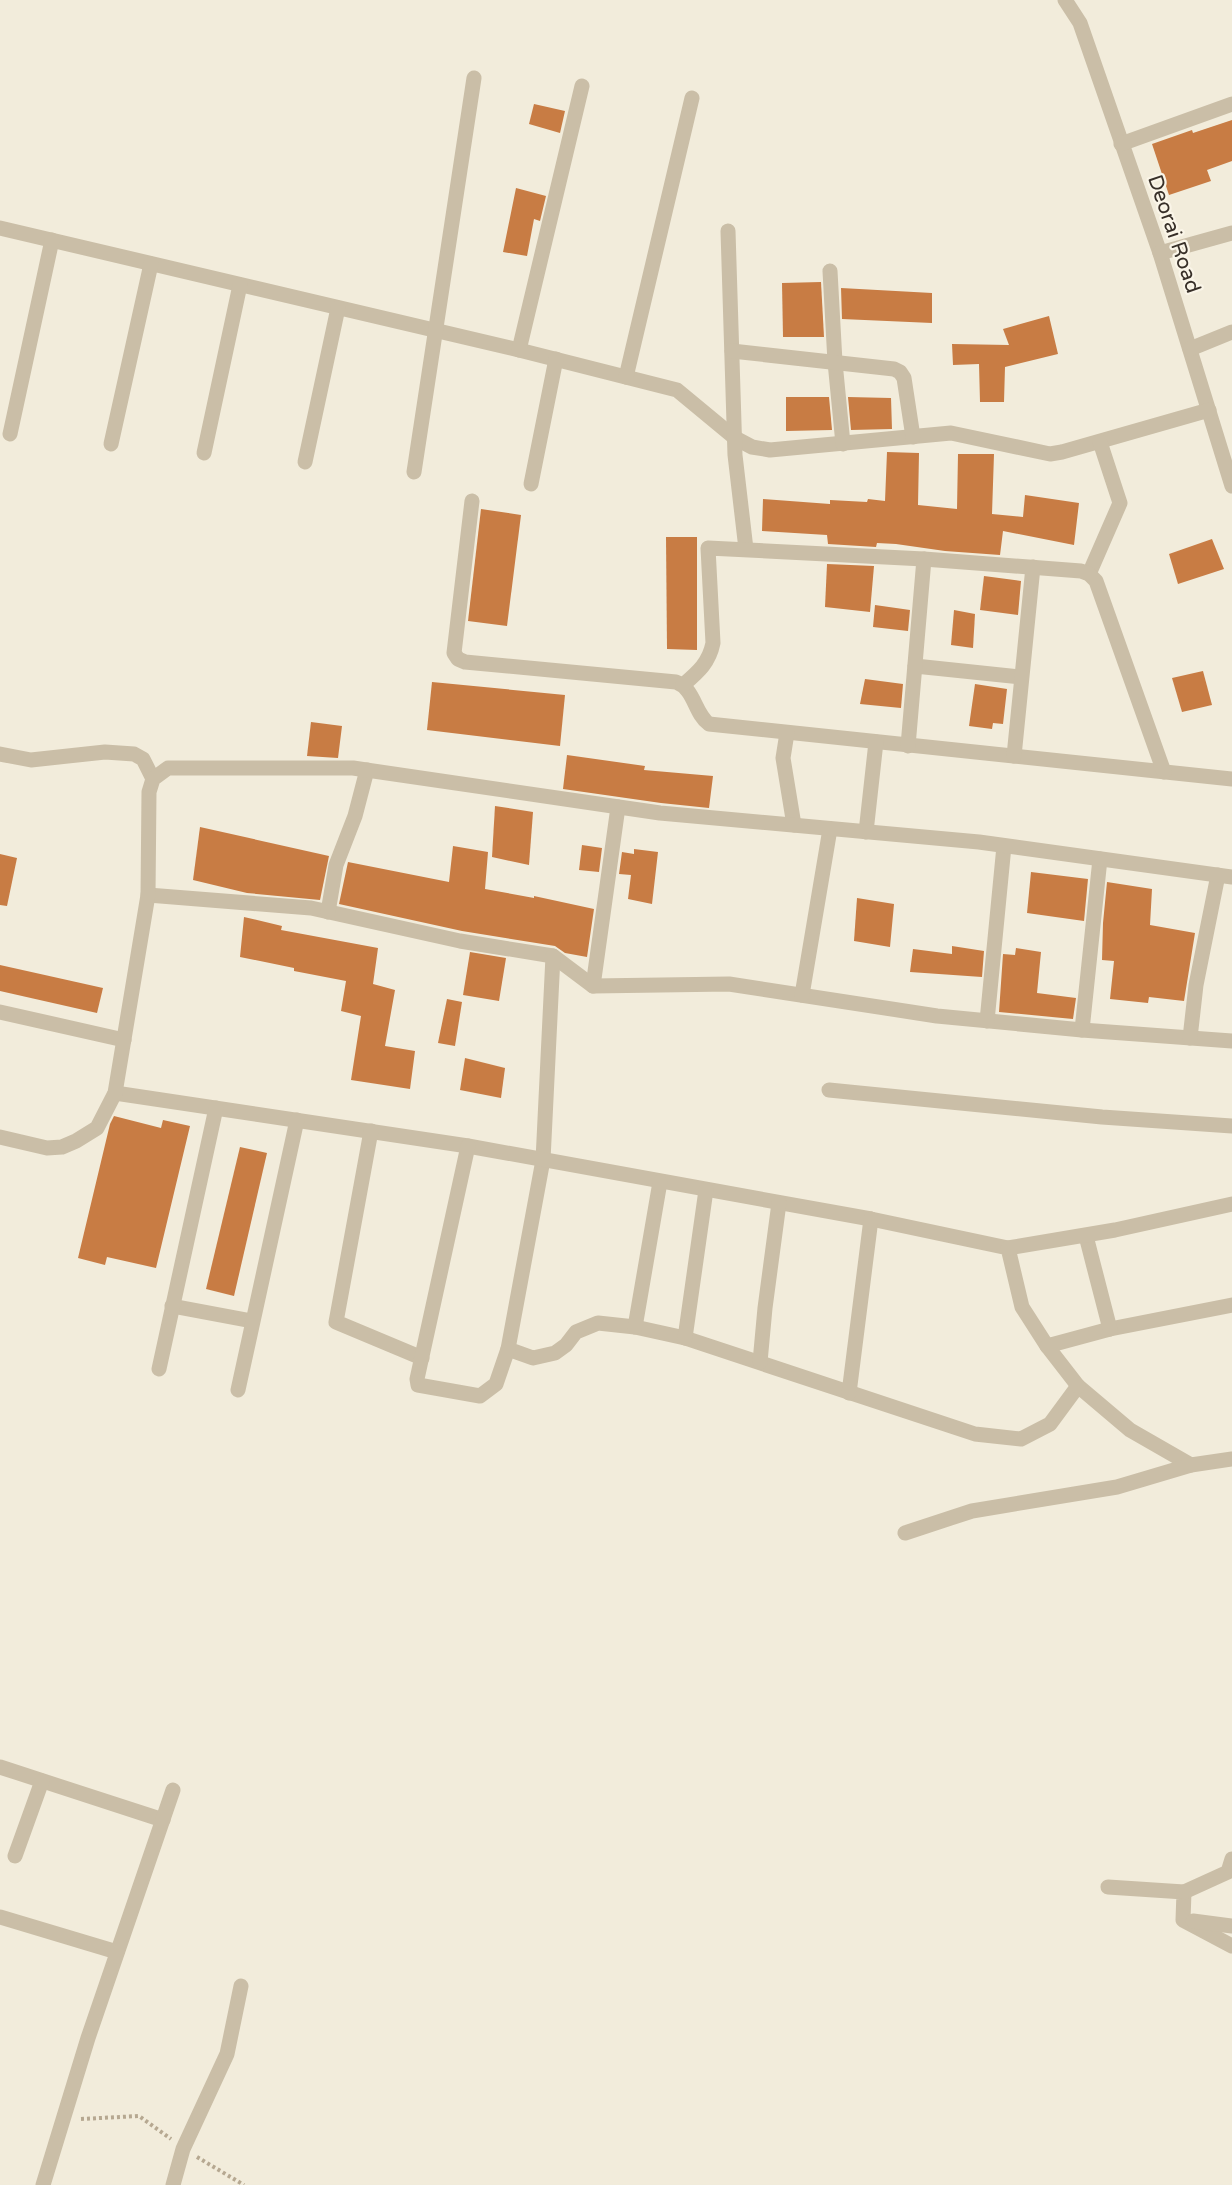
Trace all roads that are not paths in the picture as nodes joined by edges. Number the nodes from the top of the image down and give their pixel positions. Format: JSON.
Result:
{"nodes":[{"id":1,"x":1065,"y":0,"type":"edge"},
{"id":2,"x":474,"y":78,"type":"dead end"},
{"id":3,"x":582,"y":86,"type":"dead end"},
{"id":4,"x":692,"y":98,"type":"dead end"},
{"id":5,"x":1232,"y":104,"type":"edge"},
{"id":6,"x":1121,"y":144,"type":"junction"},
{"id":7,"x":0,"y":228,"type":"edge"},
{"id":8,"x":728,"y":231,"type":"dead end"},
{"id":9,"x":1232,"y":233,"type":"edge"},
{"id":10,"x":52,"y":240,"type":"junction"},
{"id":11,"x":1160,"y":253,"type":"junction"},
{"id":12,"x":151,"y":264,"type":"junction"},
{"id":13,"x":830,"y":271,"type":"dead end"},
{"id":14,"x":240,"y":285,"type":"junction"},
{"id":15,"x":338,"y":308,"type":"junction"},
{"id":16,"x":436,"y":331,"type":"junction"},
{"id":17,"x":1232,"y":332,"type":"edge"},
{"id":18,"x":1190,"y":349,"type":"junction"},
{"id":19,"x":519,"y":350,"type":"junction"},
{"id":20,"x":732,"y":351,"type":"junction"},
{"id":21,"x":556,"y":359,"type":"junction"},
{"id":22,"x":835,"y":362,"type":"junction"},
{"id":23,"x":626,"y":377,"type":"junction"},
{"id":24,"x":1209,"y":410,"type":"junction"},
{"id":25,"x":9,"y":434,"type":"dead end"},
{"id":26,"x":913,"y":437,"type":"junction"},
{"id":27,"x":735,"y":438,"type":"junction"},
{"id":28,"x":1100,"y":442,"type":"junction"},
{"id":29,"x":111,"y":444,"type":"dead end"},
{"id":30,"x":843,"y":444,"type":"junction"},
{"id":31,"x":1227,"y":450,"type":"edge"},
{"id":32,"x":204,"y":453,"type":"dead end"},
{"id":33,"x":305,"y":462,"type":"dead end"},
{"id":34,"x":414,"y":472,"type":"dead end"},
{"id":35,"x":531,"y":484,"type":"dead end"},
{"id":36,"x":1232,"y":486,"type":"edge"},
{"id":37,"x":472,"y":501,"type":"dead end"},
{"id":38,"x":746,"y":549,"type":"junction"},
{"id":39,"x":924,"y":559,"type":"junction"},
{"id":40,"x":1033,"y":567,"type":"junction"},
{"id":41,"x":1089,"y":574,"type":"junction"},
{"id":42,"x":915,"y":666,"type":"junction"},
{"id":43,"x":1021,"y":676,"type":"junction"},
{"id":44,"x":683,"y":685,"type":"junction"},
{"id":45,"x":787,"y":733,"type":"junction"},
{"id":46,"x":876,"y":742,"type":"junction"},
{"id":47,"x":908,"y":746,"type":"junction"},
{"id":48,"x":0,"y":754,"type":"edge"},
{"id":49,"x":1014,"y":756,"type":"junction"},
{"id":50,"x":367,"y":770,"type":"junction"},
{"id":51,"x":1164,"y":772,"type":"junction"},
{"id":52,"x":153,"y":779,"type":"junction"},
{"id":53,"x":1232,"y":779,"type":"edge"},
{"id":54,"x":618,"y":807,"type":"junction"},
{"id":55,"x":794,"y":825,"type":"junction"},
{"id":56,"x":830,"y":829,"type":"junction"},
{"id":57,"x":866,"y":832,"type":"junction"},
{"id":58,"x":1004,"y":846,"type":"junction"},
{"id":59,"x":1100,"y":859,"type":"junction"},
{"id":60,"x":1225,"y":876,"type":"edge"},
{"id":61,"x":148,"y":895,"type":"junction"},
{"id":62,"x":328,"y":912,"type":"junction"},
{"id":63,"x":553,"y":956,"type":"junction"},
{"id":64,"x":593,"y":986,"type":"junction"},
{"id":65,"x":802,"y":995,"type":"junction"},
{"id":66,"x":0,"y":1012,"type":"edge"},
{"id":67,"x":987,"y":1021,"type":"junction"},
{"id":68,"x":1082,"y":1030,"type":"junction"},
{"id":69,"x":1190,"y":1038,"type":"junction"},
{"id":70,"x":124,"y":1040,"type":"junction"},
{"id":71,"x":1232,"y":1041,"type":"edge"},
{"id":72,"x":830,"y":1090,"type":"dead end"},
{"id":73,"x":115,"y":1093,"type":"junction"},
{"id":74,"x":216,"y":1108,"type":"junction"},
{"id":75,"x":297,"y":1120,"type":"junction"},
{"id":76,"x":1232,"y":1126,"type":"edge"},
{"id":77,"x":371,"y":1131,"type":"junction"},
{"id":78,"x":0,"y":1137,"type":"edge"},
{"id":79,"x":468,"y":1146,"type":"junction"},
{"id":80,"x":543,"y":1160,"type":"junction"},
{"id":81,"x":660,"y":1182,"type":"junction"},
{"id":82,"x":706,"y":1190,"type":"junction"},
{"id":83,"x":779,"y":1203,"type":"junction"},
{"id":84,"x":1232,"y":1204,"type":"edge"},
{"id":85,"x":871,"y":1219,"type":"junction"},
{"id":86,"x":1086,"y":1236,"type":"junction"},
{"id":87,"x":1008,"y":1248,"type":"junction"},
{"id":88,"x":1232,"y":1305,"type":"edge"},
{"id":89,"x":172,"y":1306,"type":"junction"},
{"id":90,"x":252,"y":1321,"type":"junction"},
{"id":91,"x":635,"y":1327,"type":"junction"},
{"id":92,"x":1110,"y":1329,"type":"junction"},
{"id":93,"x":685,"y":1338,"type":"junction"},
{"id":94,"x":1047,"y":1346,"type":"junction"},
{"id":95,"x":508,"y":1349,"type":"junction"},
{"id":96,"x":422,"y":1358,"type":"junction"},
{"id":97,"x":760,"y":1362,"type":"junction"},
{"id":98,"x":159,"y":1369,"type":"dead end"},
{"id":99,"x":1078,"y":1386,"type":"junction"},
{"id":100,"x":238,"y":1390,"type":"dead end"},
{"id":101,"x":849,"y":1393,"type":"junction"},
{"id":102,"x":1232,"y":1459,"type":"edge"},
{"id":103,"x":1191,"y":1465,"type":"junction"},
{"id":104,"x":905,"y":1533,"type":"dead end"},
{"id":105,"x":0,"y":1767,"type":"edge"},
{"id":106,"x":42,"y":1781,"type":"junction"},
{"id":107,"x":174,"y":1790,"type":"dead end"},
{"id":108,"x":163,"y":1820,"type":"junction"},
{"id":109,"x":15,"y":1856,"type":"dead end"},
{"id":110,"x":1232,"y":1859,"type":"edge"},
{"id":111,"x":1108,"y":1887,"type":"dead end"},
{"id":112,"x":1184,"y":1892,"type":"junction"},
{"id":113,"x":1,"y":1920,"type":"edge"},
{"id":114,"x":1183,"y":1920,"type":"junction"},
{"id":115,"x":1232,"y":1926,"type":"edge"},
{"id":116,"x":1232,"y":1946,"type":"edge"},
{"id":117,"x":117,"y":1952,"type":"junction"},
{"id":118,"x":241,"y":1986,"type":"dead end"},
{"id":119,"x":43,"y":2185,"type":"edge"},
{"id":120,"x":173,"y":2185,"type":"edge"}],
"edges":[{"from":1,"to":6,"type":"street","name":"Deorai Road"},
{"from":2,"to":16,"type":"street"},
{"from":3,"to":19,"type":"street"},
{"from":4,"to":23,"type":"street"},
{"from":5,"to":6,"type":"street"},
{"from":6,"to":11,"type":"street","name":"Deorai Road"},
{"from":7,"to":10,"type":"street"},
{"from":8,"to":20,"type":"street"},
{"from":9,"to":11,"type":"street"},
{"from":10,"to":12,"type":"street"},
{"from":10,"to":25,"type":"street"},
{"from":11,"to":18,"type":"street","name":"Deorai Road"},
{"from":12,"to":14,"type":"street"},
{"from":12,"to":29,"type":"street"},
{"from":13,"to":22,"type":"street"},
{"from":14,"to":15,"type":"street"},
{"from":14,"to":32,"type":"street"},
{"from":15,"to":16,"type":"street"},
{"from":15,"to":33,"type":"street"},
{"from":16,"to":19,"type":"street"},
{"from":16,"to":34,"type":"street"},
{"from":17,"to":18,"type":"street"},
{"from":18,"to":24,"type":"street","name":"Deorai Road"},
{"from":19,"to":21,"type":"street"},
{"from":20,"to":22,"type":"street"},
{"from":20,"to":27,"type":"street"},
{"from":21,"to":23,"type":"street"},
{"from":21,"to":35,"type":"street"},
{"from":22,"to":26,"type":"street"},
{"from":22,"to":30,"type":"street"},
{"from":23,"to":27,"type":"street"},
{"from":24,"to":28,"type":"street"},
{"from":24,"to":31,"type":"street","name":"Deorai Road"},
{"from":26,"to":28,"type":"street"},
{"from":26,"to":30,"type":"street"},
{"from":27,"to":30,"type":"street"},
{"from":27,"to":38,"type":"street"},
{"from":28,"to":41,"type":"street"},
{"from":31,"to":36,"type":"street","name":"Deorai Road"},
{"from":37,"to":44,"type":"street"},
{"from":38,"to":39,"type":"street"},
{"from":38,"to":44,"type":"street"},
{"from":39,"to":40,"type":"street"},
{"from":39,"to":42,"type":"street"},
{"from":40,"to":41,"type":"street"},
{"from":40,"to":43,"type":"street"},
{"from":41,"to":51,"type":"street"},
{"from":42,"to":43,"type":"street"},
{"from":42,"to":47,"type":"street"},
{"from":43,"to":49,"type":"street"},
{"from":44,"to":45,"type":"street"},
{"from":45,"to":46,"type":"street"},
{"from":45,"to":55,"type":"street"},
{"from":46,"to":47,"type":"street"},
{"from":46,"to":57,"type":"street"},
{"from":47,"to":49,"type":"street"},
{"from":48,"to":52,"type":"street"},
{"from":49,"to":51,"type":"street"},
{"from":50,"to":52,"type":"street"},
{"from":50,"to":54,"type":"street"},
{"from":50,"to":62,"type":"street"},
{"from":51,"to":53,"type":"street"},
{"from":52,"to":61,"type":"street"},
{"from":54,"to":55,"type":"street"},
{"from":54,"to":64,"type":"street"},
{"from":55,"to":56,"type":"street"},
{"from":56,"to":57,"type":"street"},
{"from":56,"to":65,"type":"street"},
{"from":57,"to":58,"type":"street"},
{"from":58,"to":59,"type":"street"},
{"from":58,"to":67,"type":"street"},
{"from":59,"to":60,"type":"street"},
{"from":59,"to":68,"type":"street"},
{"from":60,"to":69,"type":"street"},
{"from":61,"to":62,"type":"street"},
{"from":61,"to":70,"type":"street"},
{"from":62,"to":63,"type":"street"},
{"from":63,"to":64,"type":"street"},
{"from":63,"to":80,"type":"street"},
{"from":64,"to":65,"type":"street"},
{"from":65,"to":67,"type":"street"},
{"from":66,"to":70,"type":"street"},
{"from":67,"to":68,"type":"street"},
{"from":68,"to":69,"type":"street"},
{"from":69,"to":71,"type":"street"},
{"from":70,"to":73,"type":"street"},
{"from":72,"to":76,"type":"street"},
{"from":73,"to":74,"type":"street"},
{"from":73,"to":78,"type":"street"},
{"from":74,"to":75,"type":"street"},
{"from":74,"to":89,"type":"street"},
{"from":75,"to":77,"type":"street"},
{"from":75,"to":90,"type":"street"},
{"from":77,"to":79,"type":"street"},
{"from":77,"to":96,"type":"street"},
{"from":79,"to":80,"type":"street"},
{"from":79,"to":96,"type":"street"},
{"from":80,"to":81,"type":"street"},
{"from":80,"to":95,"type":"street"},
{"from":81,"to":82,"type":"street"},
{"from":81,"to":91,"type":"street"},
{"from":82,"to":83,"type":"street"},
{"from":82,"to":93,"type":"street"},
{"from":83,"to":85,"type":"street"},
{"from":83,"to":97,"type":"street"},
{"from":84,"to":86,"type":"street"},
{"from":85,"to":87,"type":"street"},
{"from":85,"to":101,"type":"street"},
{"from":86,"to":87,"type":"street"},
{"from":86,"to":92,"type":"street"},
{"from":87,"to":94,"type":"street"},
{"from":88,"to":92,"type":"street"},
{"from":89,"to":90,"type":"street"},
{"from":89,"to":98,"type":"street"},
{"from":90,"to":100,"type":"street"},
{"from":91,"to":93,"type":"street"},
{"from":91,"to":95,"type":"street"},
{"from":92,"to":94,"type":"street"},
{"from":93,"to":97,"type":"street"},
{"from":94,"to":99,"type":"street"},
{"from":95,"to":96,"type":"street"},
{"from":97,"to":101,"type":"street"},
{"from":99,"to":101,"type":"street"},
{"from":99,"to":103,"type":"street"},
{"from":102,"to":103,"type":"street"},
{"from":103,"to":104,"type":"street"},
{"from":105,"to":106,"type":"street"},
{"from":106,"to":108,"type":"street"},
{"from":106,"to":109,"type":"street"},
{"from":107,"to":108,"type":"street"},
{"from":108,"to":117,"type":"street"},
{"from":110,"to":112,"type":"street"},
{"from":111,"to":112,"type":"street"},
{"from":112,"to":114,"type":"street"},
{"from":113,"to":117,"type":"street"},
{"from":114,"to":115,"type":"street"},
{"from":114,"to":116,"type":"street"},
{"from":117,"to":119,"type":"street"},
{"from":118,"to":120,"type":"street"}]}
